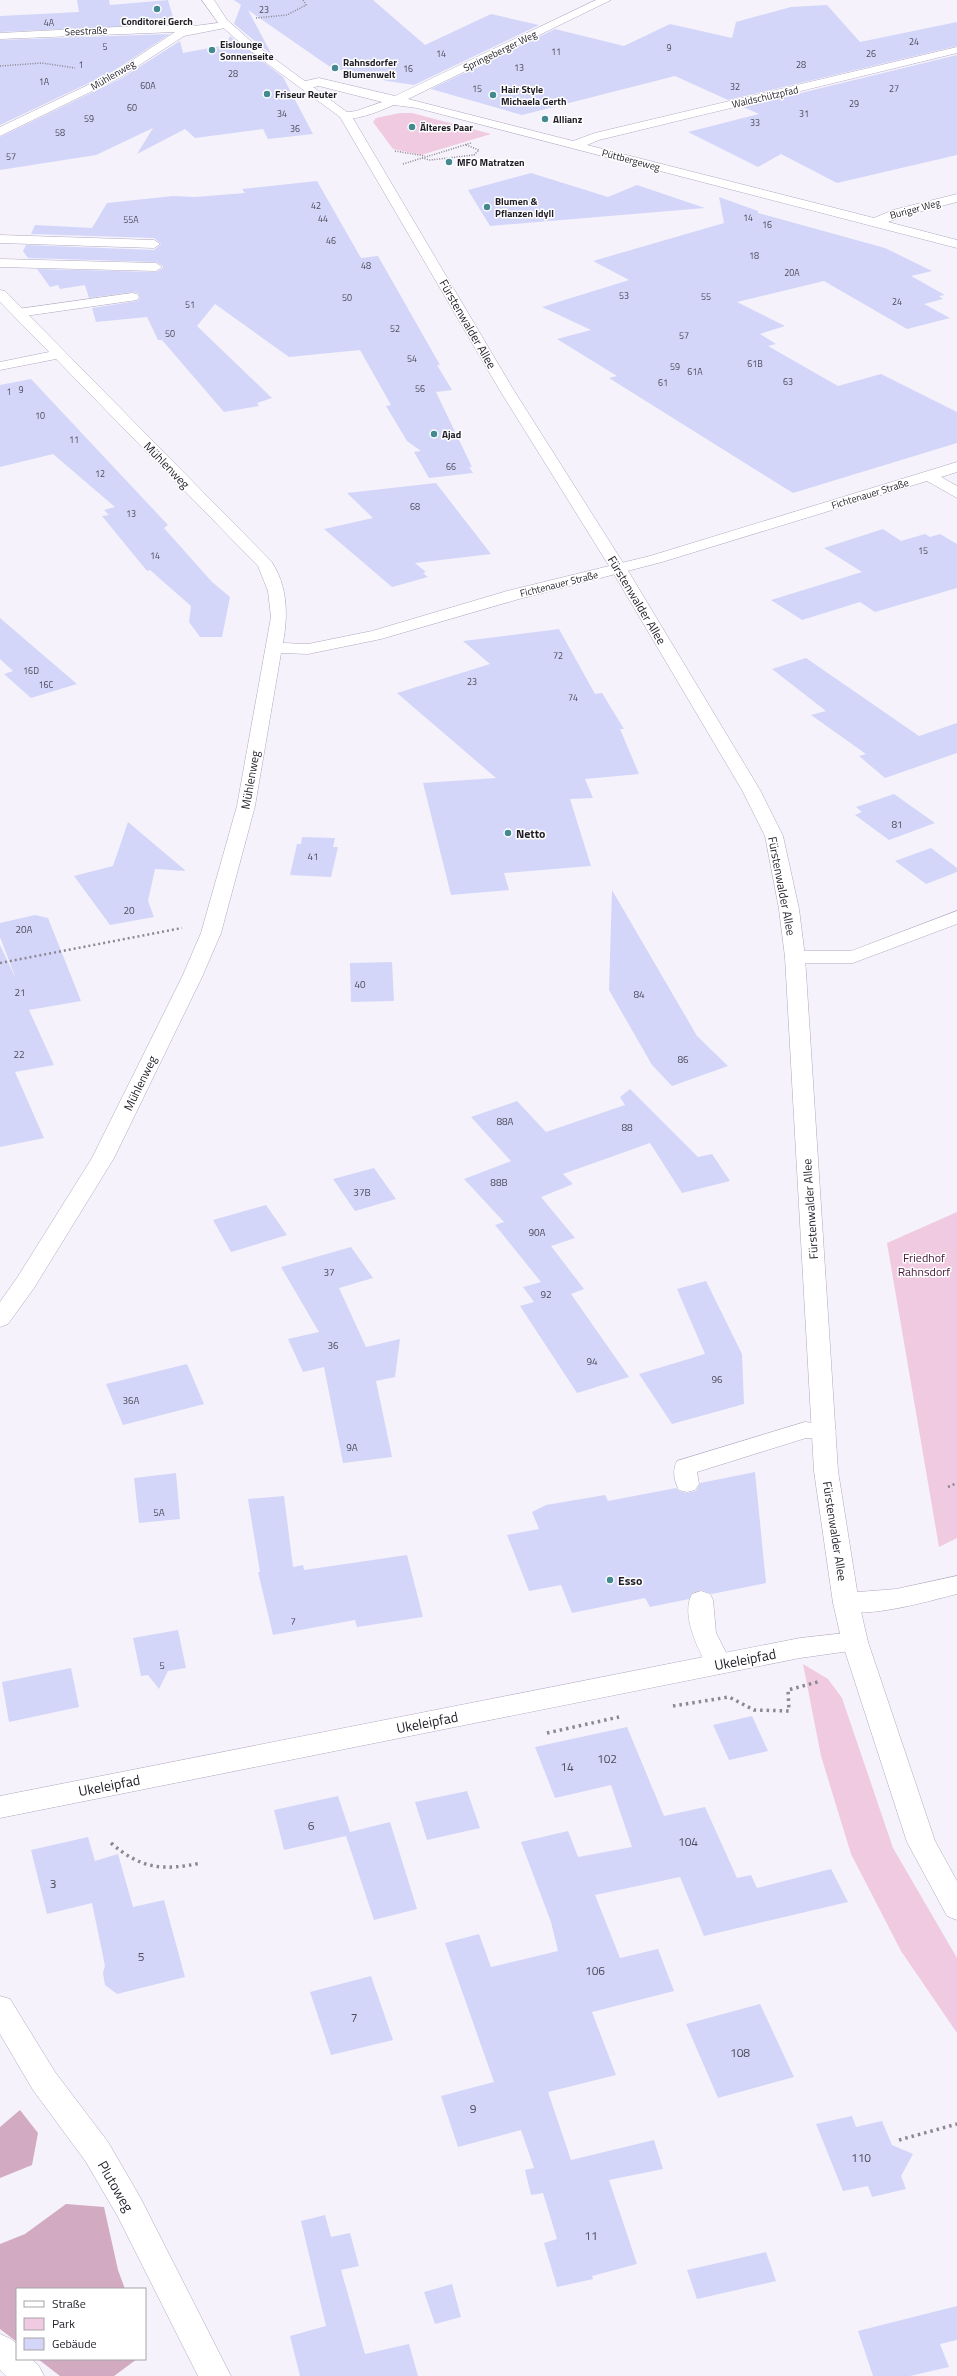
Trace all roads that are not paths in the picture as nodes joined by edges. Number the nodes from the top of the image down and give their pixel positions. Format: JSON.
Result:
{"nodes":[{"id":1,"x":208,"y":0,"type":"edge"},
{"id":2,"x":605,"y":0,"type":"edge"},
{"id":3,"x":226,"y":25,"type":"junction"},
{"id":4,"x":196,"y":29,"type":"junction"},
{"id":5,"x":0,"y":36,"type":"edge"},
{"id":6,"x":957,"y":50,"type":"edge"},
{"id":7,"x":305,"y":85,"type":"junction"},
{"id":8,"x":394,"y":101,"type":"junction"},
{"id":9,"x":345,"y":116,"type":"junction"},
{"id":10,"x":0,"y":132,"type":"edge"},
{"id":11,"x":574,"y":145,"type":"junction"},
{"id":12,"x":957,"y":198,"type":"edge"},
{"id":13,"x":874,"y":223,"type":"junction"},
{"id":14,"x":0,"y":239,"type":"edge"},
{"id":15,"x":154,"y":244,"type":"dead end"},
{"id":16,"x":957,"y":244,"type":"edge"},
{"id":17,"x":0,"y":263,"type":"edge"},
{"id":18,"x":156,"y":267,"type":"dead end"},
{"id":19,"x":0,"y":294,"type":"edge"},
{"id":20,"x":132,"y":297,"type":"dead end"},
{"id":21,"x":18,"y":313,"type":"junction"},
{"id":22,"x":58,"y":354,"type":"junction"},
{"id":23,"x":0,"y":366,"type":"edge"},
{"id":24,"x":957,"y":467,"type":"edge"},
{"id":25,"x":929,"y":476,"type":"junction"},
{"id":26,"x":957,"y":493,"type":"edge"},
{"id":27,"x":620,"y":569,"type":"junction"},
{"id":28,"x":273,"y":648,"type":"junction"},
{"id":29,"x":957,"y":917,"type":"edge"},
{"id":30,"x":795,"y":957,"type":"junction"},
{"id":31,"x":2,"y":1313,"type":"edge"},
{"id":32,"x":824,"y":1431,"type":"junction"},
{"id":33,"x":687,"y":1484,"type":"dead end"},
{"id":34,"x":957,"y":1585,"type":"edge"},
{"id":35,"x":700,"y":1600,"type":"dead end"},
{"id":36,"x":846,"y":1603,"type":"junction"},
{"id":37,"x":855,"y":1642,"type":"junction"},
{"id":38,"x":719,"y":1664,"type":"junction"},
{"id":39,"x":0,"y":1807,"type":"edge"},
{"id":40,"x":957,"y":1908,"type":"edge"},
{"id":41,"x":0,"y":2008,"type":"edge"},
{"id":42,"x":0,"y":2348,"type":"edge"},
{"id":43,"x":28,"y":2376,"type":"edge"},
{"id":44,"x":215,"y":2376,"type":"edge"}],
"edges":[{"from":1,"to":3,"type":"street","name":"Fürstenwalder Allee"},
{"from":2,"to":8,"type":"street","name":"Springeberger Weg"},
{"from":3,"to":4,"type":"street","name":"Mühlenweg"},
{"from":3,"to":7,"type":"street","name":"Fürstenwalder Allee"},
{"from":4,"to":5,"type":"street","name":"Seestraße"},
{"from":4,"to":10,"type":"street","name":"Mühlenweg"},
{"from":6,"to":11,"type":"street","name":"Waldschützpfad"},
{"from":7,"to":8,"type":"street","name":"Püttbergeweg"},
{"from":7,"to":9,"type":"street","name":"Fürstenwalder Allee"},
{"from":8,"to":9,"type":"lane"},
{"from":8,"to":11,"type":"street","name":"Püttbergeweg"},
{"from":9,"to":27,"type":"street","name":"Fürstenwalder Allee"},
{"from":11,"to":13,"type":"street","name":"Püttbergeweg"},
{"from":12,"to":13,"type":"street","name":"Buriger Weg"},
{"from":13,"to":16,"type":"street","name":"Püttbergeweg"},
{"from":14,"to":15,"type":"lane"},
{"from":17,"to":18,"type":"lane"},
{"from":19,"to":21,"type":"street","name":"Mühlenweg"},
{"from":20,"to":21,"type":"lane"},
{"from":21,"to":22,"type":"street","name":"Mühlenweg"},
{"from":22,"to":23,"type":"street"},
{"from":22,"to":28,"type":"street","name":"Mühlenweg"},
{"from":24,"to":25,"type":"street","name":"Fichtenauer Straße"},
{"from":25,"to":26,"type":"street"},
{"from":25,"to":27,"type":"street","name":"Fichtenauer Straße"},
{"from":27,"to":28,"type":"street","name":"Fichtenauer Straße"},
{"from":27,"to":30,"type":"street","name":"Fürstenwalder Allee"},
{"from":28,"to":31,"type":"street","name":"Mühlenweg"},
{"from":29,"to":30,"type":"street"},
{"from":30,"to":32,"type":"street","name":"Fürstenwalder Allee"},
{"from":32,"to":33,"type":"lane"},
{"from":32,"to":36,"type":"street","name":"Fürstenwalder Allee"},
{"from":34,"to":36,"type":"street"},
{"from":35,"to":38,"type":"lane"},
{"from":36,"to":37,"type":"street","name":"Fürstenwalder Allee"},
{"from":37,"to":38,"type":"street","name":"Ukeleipfad"},
{"from":37,"to":40,"type":"street","name":"Fürstenwalder Allee"},
{"from":38,"to":39,"type":"street","name":"Ukeleipfad"},
{"from":41,"to":44,"type":"street","name":"Plutoweg"},
{"from":42,"to":43,"type":"lane"}]}
